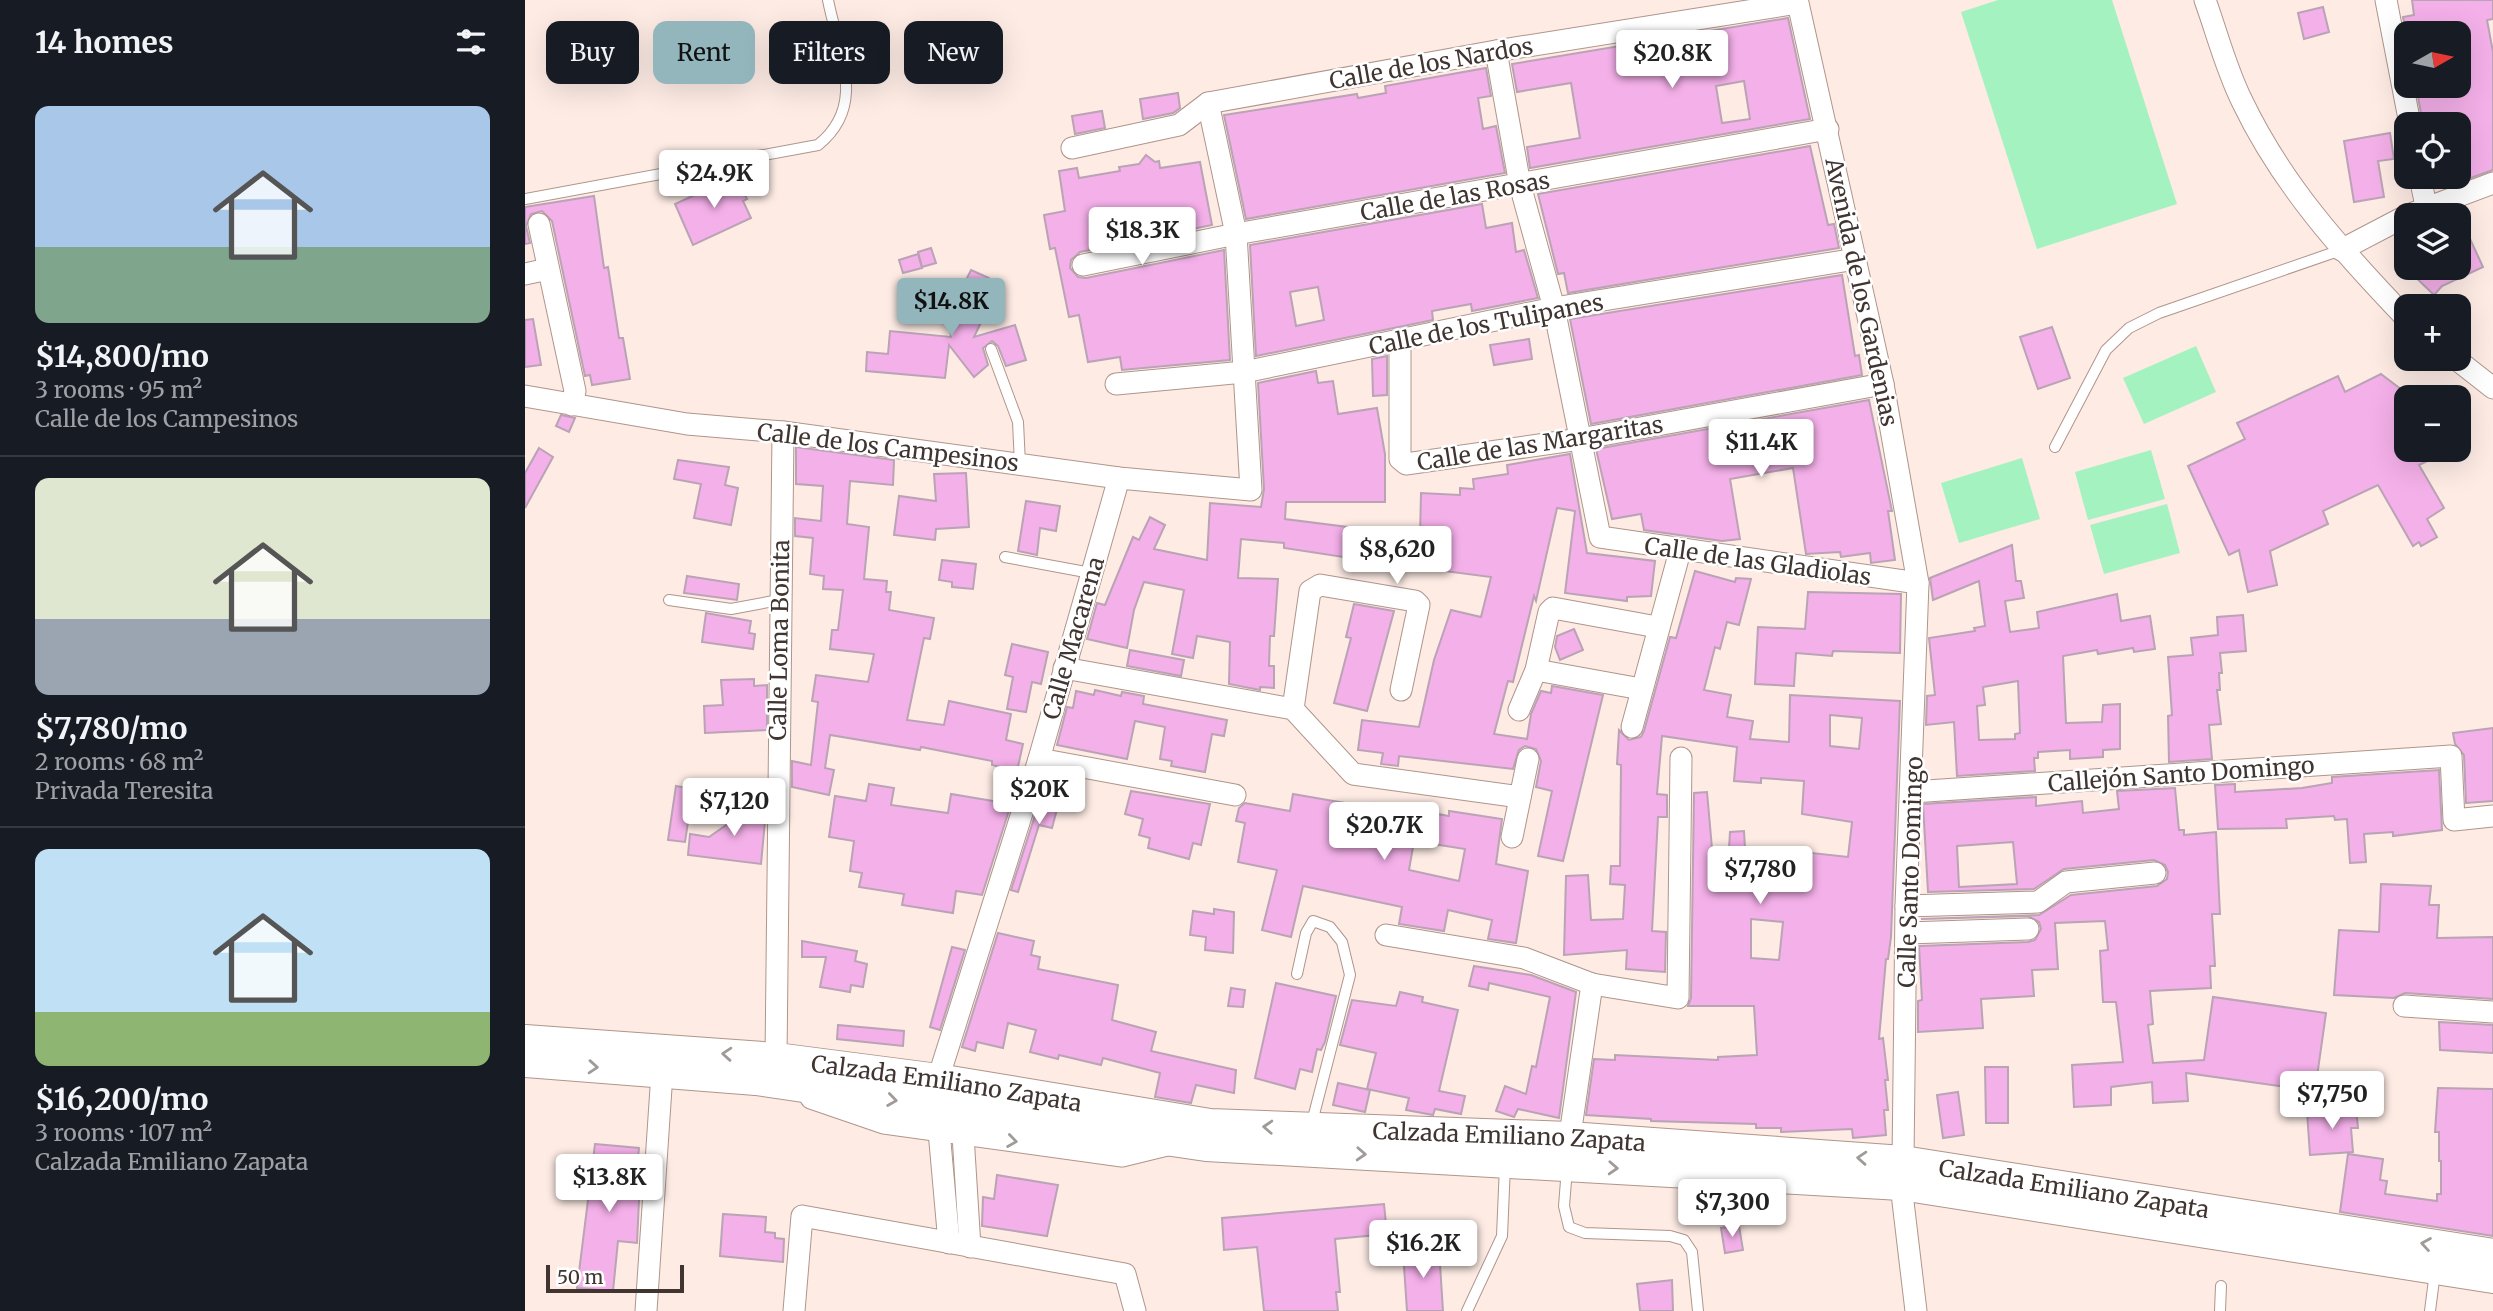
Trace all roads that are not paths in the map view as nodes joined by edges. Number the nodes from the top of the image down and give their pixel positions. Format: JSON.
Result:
{"nodes":[{"id":1,"x":828,"y":0,"type":"edge"},
{"id":2,"x":2205,"y":0,"type":"edge"},
{"id":3,"x":2386,"y":0,"type":"edge"},
{"id":4,"x":1798,"y":3,"type":"joint"},
{"id":5,"x":1496,"y":51,"type":"junction"},
{"id":6,"x":1208,"y":103,"type":"junction"},
{"id":7,"x":2408,"y":112,"type":"edge"},
{"id":8,"x":1828,"y":129,"type":"junction"},
{"id":9,"x":1072,"y":148,"type":"dead end"},
{"id":10,"x":2493,"y":183,"type":"edge"},
{"id":11,"x":1520,"y":185,"type":"junction"},
{"id":12,"x":525,"y":199,"type":"edge"},
{"id":13,"x":2438,"y":203,"type":"edge"},
{"id":14,"x":2394,"y":222,"type":"edge"},
{"id":15,"x":539,"y":224,"type":"dead end"},
{"id":16,"x":1236,"y":234,"type":"junction"},
{"id":17,"x":2341,"y":250,"type":"junction"},
{"id":18,"x":1856,"y":259,"type":"junction"},
{"id":19,"x":1083,"y":265,"type":"dead end"},
{"id":20,"x":548,"y":269,"type":"junction"},
{"id":21,"x":525,"y":274,"type":"edge"},
{"id":22,"x":2394,"y":305,"type":"edge"},
{"id":23,"x":1554,"y":308,"type":"junction"},
{"id":24,"x":1400,"y":340,"type":"junction"},
{"id":25,"x":991,"y":349,"type":"dead end"},
{"id":26,"x":2471,"y":371,"type":"edge"},
{"id":27,"x":1244,"y":372,"type":"junction"},
{"id":28,"x":1116,"y":384,"type":"dead end"},
{"id":29,"x":1883,"y":384,"type":"junction"},
{"id":30,"x":2493,"y":388,"type":"edge"},
{"id":31,"x":525,"y":396,"type":"edge"},
{"id":32,"x":572,"y":405,"type":"junction"},
{"id":33,"x":783,"y":432,"type":"junction"},
{"id":34,"x":1580,"y":439,"type":"junction"},
{"id":35,"x":2055,"y":447,"type":"dead end"},
{"id":36,"x":1020,"y":464,"type":"junction"},
{"id":37,"x":1119,"y":478,"type":"junction"},
{"id":38,"x":1680,"y":551,"type":"junction"},
{"id":39,"x":1005,"y":557,"type":"dead end"},
{"id":40,"x":1091,"y":573,"type":"junction"},
{"id":41,"x":1918,"y":583,"type":"junction"},
{"id":42,"x":669,"y":600,"type":"dead end"},
{"id":43,"x":779,"y":600,"type":"junction"},
{"id":44,"x":1657,"y":628,"type":"junction"},
{"id":45,"x":1064,"y":668,"type":"junction"},
{"id":46,"x":1536,"y":670,"type":"junction"},
{"id":47,"x":1641,"y":689,"type":"junction"},
{"id":48,"x":1401,"y":690,"type":"dead end"},
{"id":49,"x":1293,"y":709,"type":"junction"},
{"id":50,"x":1519,"y":710,"type":"dead end"},
{"id":51,"x":1632,"y":727,"type":"dead end"},
{"id":52,"x":1681,"y":758,"type":"dead end"},
{"id":53,"x":1038,"y":759,"type":"junction"},
{"id":54,"x":1528,"y":759,"type":"dead end"},
{"id":55,"x":1912,"y":792,"type":"junction"},
{"id":56,"x":1235,"y":796,"type":"dead end"},
{"id":57,"x":1520,"y":797,"type":"junction"},
{"id":58,"x":2493,"y":816,"type":"edge"},
{"id":59,"x":1512,"y":837,"type":"dead end"},
{"id":60,"x":2155,"y":873,"type":"dead end"},
{"id":61,"x":1906,"y":906,"type":"junction"},
{"id":62,"x":2028,"y":929,"type":"dead end"},
{"id":63,"x":1907,"y":933,"type":"junction"},
{"id":64,"x":1386,"y":935,"type":"dead end"},
{"id":65,"x":1297,"y":974,"type":"dead end"},
{"id":66,"x":1592,"y":984,"type":"junction"},
{"id":67,"x":2404,"y":1006,"type":"dead end"},
{"id":68,"x":2493,"y":1012,"type":"edge"},
{"id":69,"x":525,"y":1040,"type":"edge"},
{"id":70,"x":776,"y":1058,"type":"junction"},
{"id":71,"x":525,"y":1062,"type":"edge"},
{"id":72,"x":662,"y":1073,"type":"junction"},
{"id":73,"x":938,"y":1079,"type":"junction"},
{"id":74,"x":756,"y":1080,"type":"junction"},
{"id":75,"x":1310,"y":1129,"type":"junction"},
{"id":76,"x":939,"y":1131,"type":"junction"},
{"id":77,"x":964,"y":1135,"type":"junction"},
{"id":78,"x":1180,"y":1142,"type":"junction"},
{"id":79,"x":1568,"y":1151,"type":"junction"},
{"id":80,"x":1505,"y":1162,"type":"junction"},
{"id":81,"x":1902,"y":1173,"type":"junction"},
{"id":82,"x":2091,"y":1203,"type":"junction"},
{"id":83,"x":959,"y":1245,"type":"junction"},
{"id":84,"x":2493,"y":1254,"type":"edge"},
{"id":85,"x":2436,"y":1268,"type":"junction"},
{"id":86,"x":2493,"y":1278,"type":"edge"},
{"id":87,"x":2221,"y":1286,"type":"dead end"},
{"id":88,"x":646,"y":1311,"type":"edge"},
{"id":89,"x":794,"y":1311,"type":"edge"},
{"id":90,"x":1135,"y":1311,"type":"edge"},
{"id":91,"x":1467,"y":1311,"type":"edge"},
{"id":92,"x":1698,"y":1311,"type":"edge"},
{"id":93,"x":1916,"y":1311,"type":"edge"},
{"id":94,"x":2220,"y":1311,"type":"edge"},
{"id":95,"x":2430,"y":1311,"type":"edge"}],
"edges":[{"from":1,"to":12,"type":"lane"},
{"from":2,"to":17,"type":"street"},
{"from":3,"to":7,"type":"street"},
{"from":4,"to":5,"type":"street","name":"Calle de los Nardos"},
{"from":4,"to":8,"type":"street","name":"Avenida de los Gardenias"},
{"from":5,"to":6,"type":"street","name":"Calle de los Nardos"},
{"from":5,"to":11,"type":"street"},
{"from":6,"to":9,"type":"street","name":"Calle de los Nardos"},
{"from":6,"to":16,"type":"street"},
{"from":8,"to":11,"type":"street","name":"Calle de las Rosas"},
{"from":8,"to":18,"type":"street","name":"Avenida de los Gardenias"},
{"from":10,"to":13,"type":"street"},
{"from":11,"to":16,"type":"street","name":"Calle de las Rosas"},
{"from":11,"to":23,"type":"street"},
{"from":14,"to":17,"type":"street"},
{"from":15,"to":20,"type":"street"},
{"from":16,"to":19,"type":"street","name":"Calle de las Rosas"},
{"from":16,"to":27,"type":"street"},
{"from":17,"to":22,"type":"street"},
{"from":17,"to":35,"type":"lane"},
{"from":18,"to":23,"type":"street","name":"Calle de los Tulipanes"},
{"from":18,"to":29,"type":"street","name":"Avenida de los Gardenias"},
{"from":20,"to":21,"type":"street"},
{"from":20,"to":32,"type":"street"},
{"from":23,"to":24,"type":"street","name":"Calle de los Tulipanes"},
{"from":23,"to":34,"type":"street"},
{"from":24,"to":27,"type":"street","name":"Calle de los Tulipanes"},
{"from":24,"to":34,"type":"street","name":"Calle de las Margaritas"},
{"from":25,"to":36,"type":"lane"},
{"from":26,"to":30,"type":"street"},
{"from":27,"to":28,"type":"street","name":"Calle de los Tulipanes"},
{"from":27,"to":37,"type":"street","name":"Calle de los Campesinos"},
{"from":29,"to":34,"type":"street","name":"Calle de las Margaritas"},
{"from":29,"to":41,"type":"street","name":"Avenida de los Gardenias"},
{"from":31,"to":32,"type":"street","name":"Calle de los Campesinos"},
{"from":32,"to":33,"type":"street","name":"Calle de los Campesinos"},
{"from":33,"to":36,"type":"street","name":"Calle de los Campesinos"},
{"from":33,"to":43,"type":"street","name":"Calle Loma Bonita"},
{"from":34,"to":38,"type":"street","name":"Calle de las Gladiolas"},
{"from":36,"to":37,"type":"street","name":"Calle de los Campesinos"},
{"from":37,"to":40,"type":"street","name":"Calle Macarena"},
{"from":38,"to":41,"type":"street","name":"Calle de las Gladiolas"},
{"from":38,"to":44,"type":"street"},
{"from":39,"to":40,"type":"lane"},
{"from":40,"to":45,"type":"street","name":"Calle Macarena"},
{"from":41,"to":55,"type":"street","name":"Calle Santo Domingo"},
{"from":42,"to":43,"type":"lane"},
{"from":43,"to":70,"type":"street","name":"Calle Loma Bonita"},
{"from":44,"to":46,"type":"street"},
{"from":44,"to":47,"type":"street"},
{"from":45,"to":49,"type":"street"},
{"from":45,"to":53,"type":"street","name":"Calle Macarena"},
{"from":46,"to":47,"type":"street"},
{"from":46,"to":50,"type":"street"},
{"from":47,"to":51,"type":"street"},
{"from":48,"to":49,"type":"street"},
{"from":49,"to":57,"type":"street"},
{"from":52,"to":66,"type":"street"},
{"from":53,"to":56,"type":"street"},
{"from":53,"to":73,"type":"street","name":"Calle Macarena"},
{"from":54,"to":57,"type":"street"},
{"from":55,"to":58,"type":"street","name":"Callejón Santo Domingo"},
{"from":55,"to":61,"type":"street","name":"Calle Santo Domingo"},
{"from":57,"to":59,"type":"street"},
{"from":60,"to":61,"type":"street"},
{"from":61,"to":63,"type":"street","name":"Calle Santo Domingo"},
{"from":62,"to":63,"type":"street"},
{"from":63,"to":81,"type":"street","name":"Calle Santo Domingo"},
{"from":64,"to":66,"type":"street"},
{"from":65,"to":75,"type":"lane"},
{"from":66,"to":79,"type":"street"},
{"from":67,"to":68,"type":"street"},
{"from":70,"to":69,"type":"main road","name":"Calzada Emiliano Zapata","one_way":true},
{"from":70,"to":73,"type":"main road","name":"Calzada Emiliano Zapata"},
{"from":71,"to":72,"type":"main road","name":"Calzada Emiliano Zapata","one_way":true},
{"from":72,"to":74,"type":"main road","name":"Calzada Emiliano Zapata"},
{"from":72,"to":88,"type":"street"},
{"from":75,"to":73,"type":"main road","name":"Calzada Emiliano Zapata","one_way":true},
{"from":74,"to":76,"type":"street"},
{"from":74,"to":78,"type":"main road","name":"Calzada Emiliano Zapata","one_way":true},
{"from":75,"to":79,"type":"main road","name":"Calzada Emiliano Zapata"},
{"from":76,"to":77,"type":"street"},
{"from":76,"to":83,"type":"street"},
{"from":77,"to":78,"type":"street","one_way":true},
{"from":77,"to":83,"type":"street"},
{"from":78,"to":80,"type":"main road","name":"Calzada Emiliano Zapata","one_way":true},
{"from":79,"to":80,"type":"main road","name":"Calzada Emiliano Zapata"},
{"from":79,"to":81,"type":"main road","name":"Calzada Emiliano Zapata"},
{"from":79,"to":92,"type":"lane"},
{"from":80,"to":91,"type":"lane"},
{"from":81,"to":82,"type":"main road","name":"Calzada Emiliano Zapata"},
{"from":81,"to":93,"type":"street","name":"Calle Santo Domingo"},
{"from":84,"to":82,"type":"main road","name":"Calzada Emiliano Zapata","one_way":true},
{"from":82,"to":85,"type":"main road","name":"Calzada Emiliano Zapata"},
{"from":83,"to":89,"type":"street"},
{"from":83,"to":90,"type":"street"},
{"from":85,"to":86,"type":"main road","name":"Calzada Emiliano Zapata"},
{"from":85,"to":95,"type":"lane"},
{"from":87,"to":94,"type":"lane"}]}
